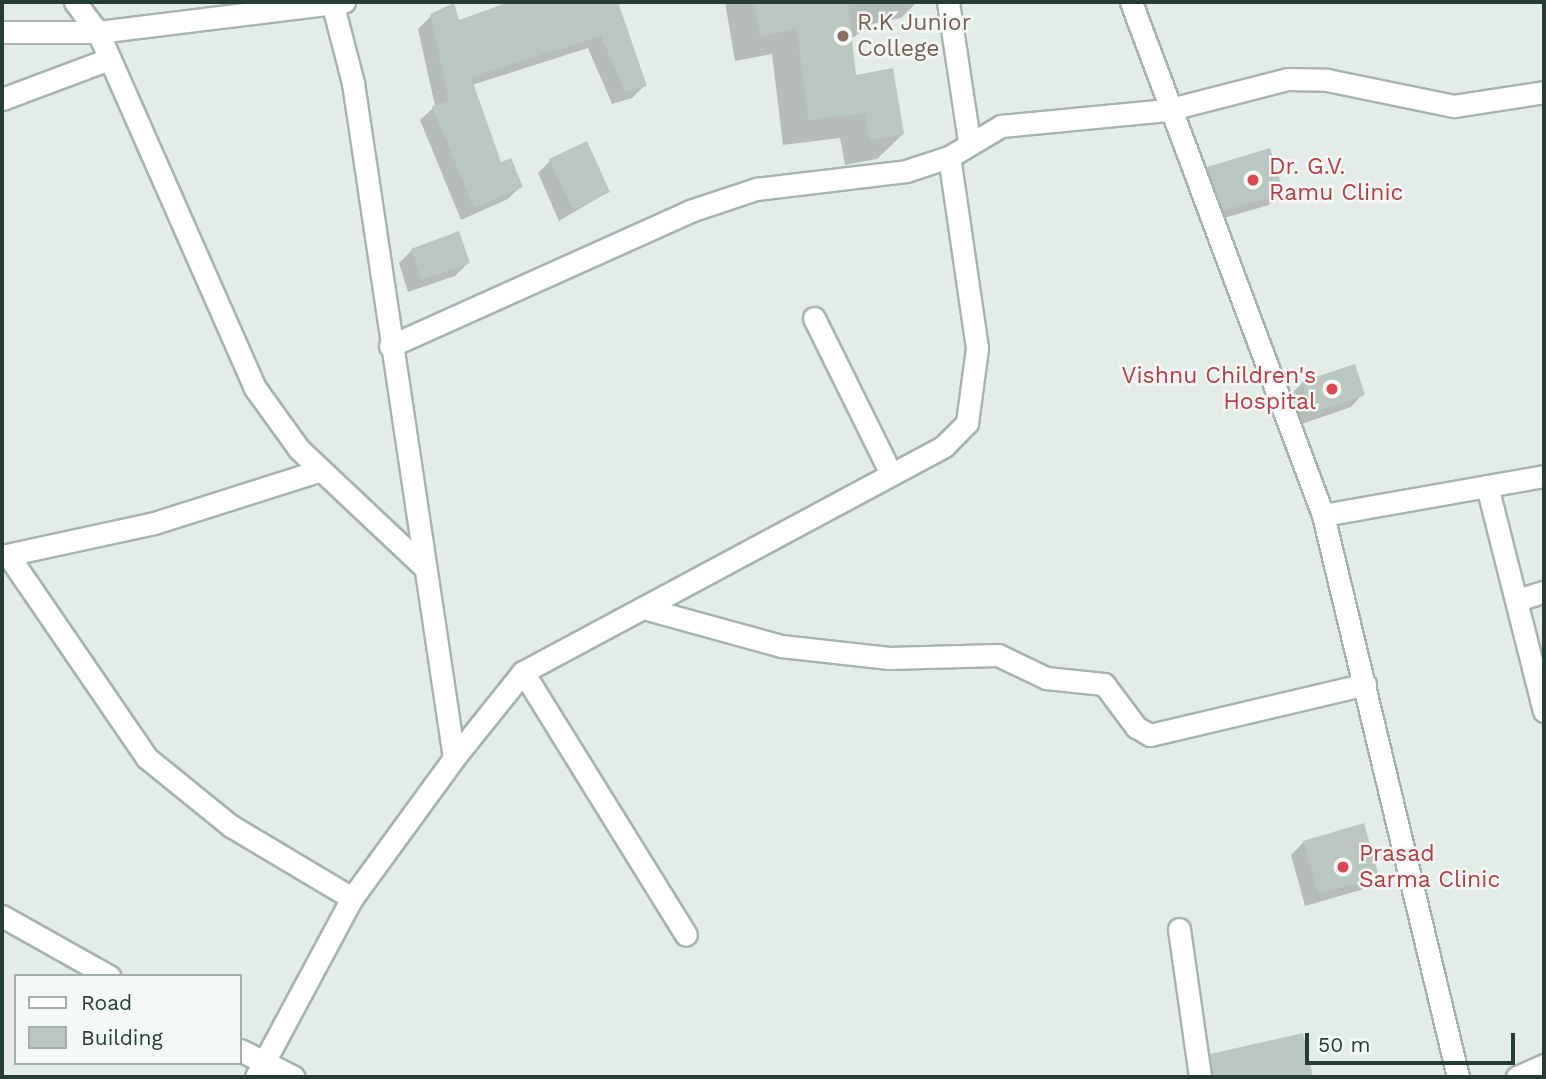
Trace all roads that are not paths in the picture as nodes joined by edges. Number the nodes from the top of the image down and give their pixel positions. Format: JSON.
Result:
{"nodes":[{"id":1,"x":75,"y":2,"type":"edge"},
{"id":2,"x":948,"y":2,"type":"edge"},
{"id":3,"x":1130,"y":2,"type":"edge"},
{"id":4,"x":337,"y":3,"type":"edge"},
{"id":5,"x":2,"y":32,"type":"edge"},
{"id":6,"x":98,"y":32,"type":"junction"},
{"id":7,"x":109,"y":59,"type":"junction"},
{"id":8,"x":1544,"y":92,"type":"edge"},
{"id":9,"x":2,"y":99,"type":"edge"},
{"id":10,"x":1167,"y":110,"type":"junction"},
{"id":11,"x":969,"y":141,"type":"junction"},
{"id":12,"x":949,"y":158,"type":"junction"},
{"id":13,"x":814,"y":318,"type":"dead end"},
{"id":14,"x":390,"y":346,"type":"junction"},
{"id":15,"x":321,"y":470,"type":"junction"},
{"id":16,"x":891,"y":474,"type":"junction"},
{"id":17,"x":1544,"y":476,"type":"edge"},
{"id":18,"x":1487,"y":486,"type":"junction"},
{"id":19,"x":1323,"y":515,"type":"junction"},
{"id":20,"x":5,"y":556,"type":"edge"},
{"id":21,"x":423,"y":566,"type":"junction"},
{"id":22,"x":1544,"y":592,"type":"edge"},
{"id":23,"x":1517,"y":600,"type":"junction"},
{"id":24,"x":643,"y":608,"type":"junction"},
{"id":25,"x":523,"y":673,"type":"junction"},
{"id":26,"x":1366,"y":684,"type":"junction"},
{"id":27,"x":1544,"y":711,"type":"edge"},
{"id":28,"x":454,"y":758,"type":"junction"},
{"id":29,"x":352,"y":898,"type":"junction"},
{"id":30,"x":2,"y":916,"type":"edge"},
{"id":31,"x":1179,"y":929,"type":"dead end"},
{"id":32,"x":687,"y":935,"type":"dead end"},
{"id":33,"x":105,"y":974,"type":"edge"},
{"id":34,"x":242,"y":1052,"type":"edge"},
{"id":35,"x":1544,"y":1065,"type":"edge"},
{"id":36,"x":260,"y":1070,"type":"edge"},
{"id":37,"x":294,"y":1077,"type":"edge"},
{"id":38,"x":1200,"y":1077,"type":"edge"},
{"id":39,"x":1458,"y":1077,"type":"edge"},
{"id":40,"x":1517,"y":1077,"type":"edge"}],
"edges":[{"from":1,"to":6,"type":"street"},
{"from":2,"to":11,"type":"street"},
{"from":3,"to":10,"type":"street"},
{"from":4,"to":6,"type":"street"},
{"from":4,"to":14,"type":"street"},
{"from":5,"to":6,"type":"street"},
{"from":6,"to":7,"type":"street"},
{"from":7,"to":9,"type":"street"},
{"from":7,"to":15,"type":"street"},
{"from":8,"to":10,"type":"street"},
{"from":10,"to":11,"type":"street"},
{"from":10,"to":19,"type":"street"},
{"from":11,"to":12,"type":"street"},
{"from":12,"to":14,"type":"street"},
{"from":12,"to":16,"type":"street"},
{"from":13,"to":16,"type":"street"},
{"from":14,"to":21,"type":"street"},
{"from":15,"to":20,"type":"street"},
{"from":15,"to":21,"type":"street"},
{"from":16,"to":24,"type":"street"},
{"from":17,"to":18,"type":"street"},
{"from":18,"to":19,"type":"street"},
{"from":18,"to":23,"type":"street"},
{"from":19,"to":26,"type":"street"},
{"from":20,"to":29,"type":"street"},
{"from":21,"to":28,"type":"street"},
{"from":22,"to":23,"type":"street"},
{"from":23,"to":27,"type":"street"},
{"from":24,"to":25,"type":"street"},
{"from":24,"to":26,"type":"street"},
{"from":25,"to":28,"type":"street"},
{"from":25,"to":32,"type":"street"},
{"from":26,"to":39,"type":"street"},
{"from":28,"to":29,"type":"street"},
{"from":29,"to":36,"type":"street"},
{"from":30,"to":33,"type":"street"},
{"from":31,"to":38,"type":"street"},
{"from":34,"to":36,"type":"street"},
{"from":35,"to":40,"type":"street"},
{"from":36,"to":37,"type":"street"}]}
